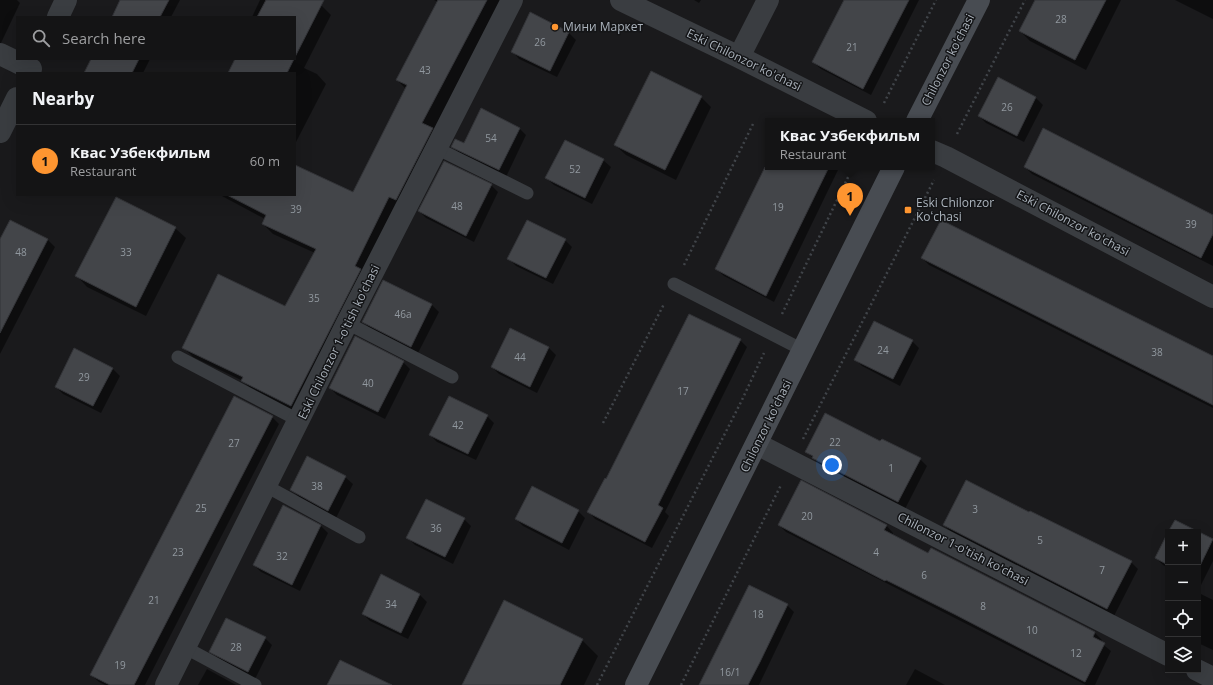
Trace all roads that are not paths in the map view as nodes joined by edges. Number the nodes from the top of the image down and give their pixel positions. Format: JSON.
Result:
{"nodes":[{"id":1,"x":66,"y":0,"type":"edge"},
{"id":2,"x":512,"y":0,"type":"edge"},
{"id":3,"x":621,"y":0,"type":"edge"},
{"id":4,"x":768,"y":0,"type":"edge"},
{"id":5,"x":979,"y":0,"type":"edge"},
{"id":6,"x":58,"y":16,"type":"edge"},
{"id":7,"x":0,"y":54,"type":"edge"},
{"id":8,"x":739,"y":56,"type":"junction"},
{"id":9,"x":32,"y":67,"type":"edge"},
{"id":10,"x":16,"y":100,"type":"edge"},
{"id":11,"x":860,"y":118,"type":"edge"},
{"id":12,"x":919,"y":118,"type":"edge"},
{"id":13,"x":0,"y":132,"type":"edge"},
{"id":14,"x":436,"y":148,"type":"junction"},
{"id":15,"x":939,"y":154,"type":"edge"},
{"id":16,"x":893,"y":170,"type":"edge"},
{"id":17,"x":526,"y":193,"type":"dead end"},
{"id":18,"x":674,"y":284,"type":"dead end"},
{"id":19,"x":1213,"y":297,"type":"edge"},
{"id":20,"x":348,"y":323,"type":"junction"},
{"id":21,"x":803,"y":350,"type":"junction"},
{"id":22,"x":178,"y":357,"type":"dead end"},
{"id":23,"x":452,"y":377,"type":"dead end"},
{"id":24,"x":300,"y":421,"type":"junction"},
{"id":25,"x":757,"y":444,"type":"junction"},
{"id":26,"x":266,"y":486,"type":"junction"},
{"id":27,"x":358,"y":537,"type":"dead end"},
{"id":28,"x":186,"y":648,"type":"junction"},
{"id":29,"x":1165,"y":653,"type":"edge"},
{"id":30,"x":1201,"y":672,"type":"edge"},
{"id":31,"x":1213,"y":678,"type":"edge"},
{"id":32,"x":166,"y":685,"type":"edge"},
{"id":33,"x":255,"y":685,"type":"edge"},
{"id":34,"x":636,"y":685,"type":"edge"}],
"edges":[{"from":1,"to":6,"type":"street"},
{"from":2,"to":14,"type":"street","name":"Eski Chilonzor 1-o'tish ko'chasi"},
{"from":3,"to":8,"type":"street","name":"Eski Chilonzor ko'chasi"},
{"from":4,"to":8,"type":"street"},
{"from":5,"to":12,"type":"main road","name":"Chilonzor ko'chasi"},
{"from":7,"to":9,"type":"street"},
{"from":8,"to":11,"type":"street","name":"Eski Chilonzor ko'chasi"},
{"from":10,"to":13,"type":"street"},
{"from":14,"to":17,"type":"lane"},
{"from":14,"to":20,"type":"street","name":"Eski Chilonzor 1-o'tish ko'chasi"},
{"from":15,"to":19,"type":"street","name":"Eski Chilonzor ko'chasi"},
{"from":16,"to":21,"type":"main road","name":"Chilonzor ko'chasi"},
{"from":18,"to":21,"type":"lane"},
{"from":20,"to":23,"type":"lane"},
{"from":20,"to":24,"type":"street","name":"Eski Chilonzor 1-o'tish ko'chasi"},
{"from":21,"to":25,"type":"main road","name":"Chilonzor ko'chasi"},
{"from":22,"to":24,"type":"lane"},
{"from":24,"to":26,"type":"street","name":"Eski Chilonzor 1-o'tish ko'chasi"},
{"from":25,"to":29,"type":"street","name":"Chilonzor 1-o'tish ko'chasi"},
{"from":25,"to":34,"type":"main road","name":"Chilonzor ko'chasi"},
{"from":26,"to":27,"type":"lane"},
{"from":26,"to":28,"type":"street","name":"Eski Chilonzor 1-o'tish ko'chasi"},
{"from":28,"to":32,"type":"street","name":"Eski Chilonzor 1-o'tish ko'chasi"},
{"from":28,"to":33,"type":"lane"},
{"from":30,"to":31,"type":"street"}]}
